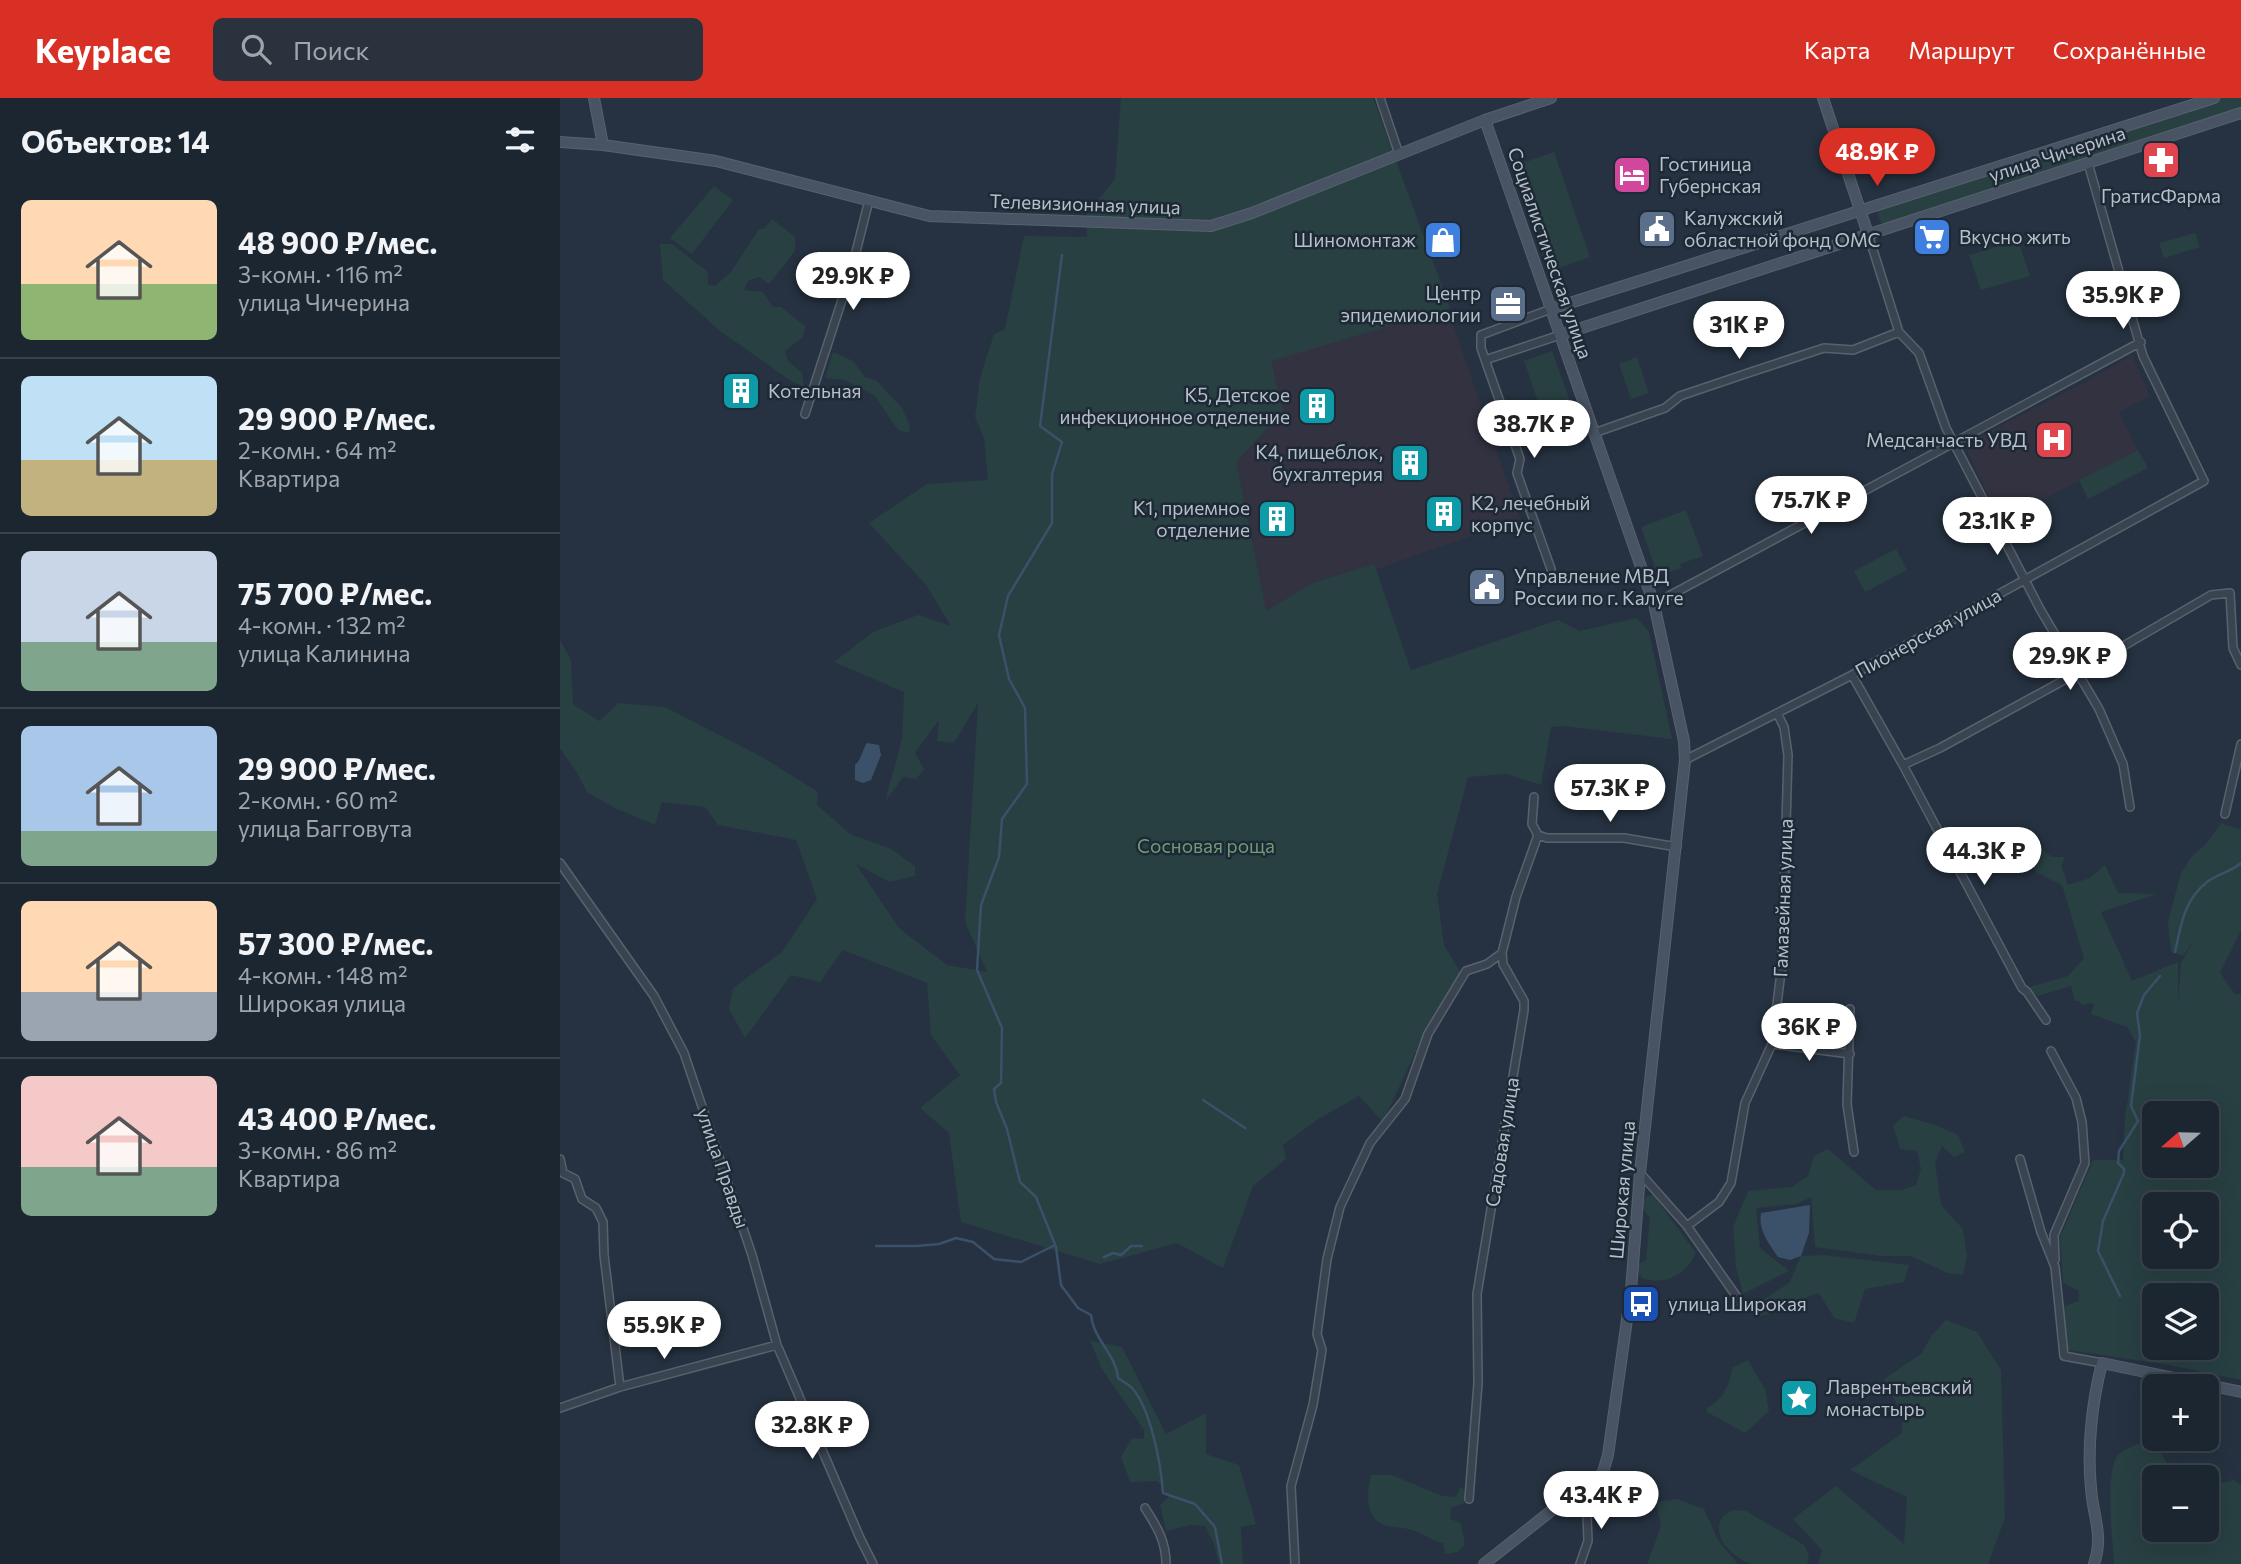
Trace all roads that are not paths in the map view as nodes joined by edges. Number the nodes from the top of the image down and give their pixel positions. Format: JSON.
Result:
{"nodes":[{"id":1,"x":594,"y":98,"type":"edge"},
{"id":2,"x":1380,"y":98,"type":"edge"},
{"id":3,"x":1550,"y":98,"type":"edge"},
{"id":4,"x":1823,"y":98,"type":"edge"},
{"id":5,"x":2214,"y":98,"type":"edge"},
{"id":6,"x":2241,"y":113,"type":"edge"},
{"id":7,"x":1485,"y":120,"type":"junction"},
{"id":8,"x":560,"y":142,"type":"edge"},
{"id":9,"x":603,"y":145,"type":"junction"},
{"id":10,"x":1399,"y":154,"type":"junction"},
{"id":11,"x":2088,"y":163,"type":"junction"},
{"id":12,"x":869,"y":201,"type":"junction"},
{"id":13,"x":1860,"y":209,"type":"junction"},
{"id":14,"x":1868,"y":234,"type":"junction"},
{"id":15,"x":1551,"y":309,"type":"junction"},
{"id":16,"x":1899,"y":332,"type":"junction"},
{"id":17,"x":1560,"y":335,"type":"junction"},
{"id":18,"x":2141,"y":342,"type":"junction"},
{"id":19,"x":1485,"y":360,"type":"junction"},
{"id":20,"x":805,"y":414,"type":"dead end"},
{"id":21,"x":1594,"y":433,"type":"junction"},
{"id":22,"x":1954,"y":443,"type":"junction"},
{"id":23,"x":1551,"y":569,"type":"dead end"},
{"id":24,"x":2025,"y":580,"type":"junction"},
{"id":25,"x":1654,"y":604,"type":"junction"},
{"id":26,"x":2241,"y":665,"type":"edge"},
{"id":27,"x":2077,"y":673,"type":"junction"},
{"id":28,"x":1852,"y":675,"type":"junction"},
{"id":29,"x":1777,"y":713,"type":"junction"},
{"id":30,"x":2241,"y":744,"type":"edge"},
{"id":31,"x":1685,"y":760,"type":"junction"},
{"id":32,"x":1903,"y":765,"type":"junction"},
{"id":33,"x":1534,"y":797,"type":"dead end"},
{"id":34,"x":2130,"y":807,"type":"dead end"},
{"id":35,"x":2225,"y":814,"type":"dead end"},
{"id":36,"x":1538,"y":835,"type":"junction"},
{"id":37,"x":1677,"y":847,"type":"junction"},
{"id":38,"x":560,"y":863,"type":"edge"},
{"id":39,"x":1502,"y":953,"type":"junction"},
{"id":40,"x":1850,"y":1009,"type":"dead end"},
{"id":41,"x":2046,"y":1020,"type":"dead end"},
{"id":42,"x":1772,"y":1044,"type":"junction"},
{"id":43,"x":2050,"y":1051,"type":"dead end"},
{"id":44,"x":1850,"y":1054,"type":"junction"},
{"id":45,"x":1854,"y":1152,"type":"dead end"},
{"id":46,"x":2020,"y":1158,"type":"dead end"},
{"id":47,"x":560,"y":1159,"type":"edge"},
{"id":48,"x":1640,"y":1173,"type":"junction"},
{"id":49,"x":1687,"y":1226,"type":"junction"},
{"id":50,"x":2055,"y":1268,"type":"junction"},
{"id":51,"x":1744,"y":1307,"type":"dead end"},
{"id":52,"x":777,"y":1345,"type":"junction"},
{"id":53,"x":2102,"y":1363,"type":"junction"},
{"id":54,"x":620,"y":1387,"type":"junction"},
{"id":55,"x":2241,"y":1392,"type":"edge"},
{"id":56,"x":560,"y":1408,"type":"edge"},
{"id":57,"x":1586,"y":1489,"type":"junction"},
{"id":58,"x":1469,"y":1499,"type":"dead end"},
{"id":59,"x":1145,"y":1508,"type":"dead end"},
{"id":60,"x":873,"y":1564,"type":"edge"},
{"id":61,"x":1166,"y":1564,"type":"edge"},
{"id":62,"x":1295,"y":1564,"type":"edge"},
{"id":63,"x":1484,"y":1564,"type":"edge"},
{"id":64,"x":1580,"y":1564,"type":"edge"},
{"id":65,"x":2094,"y":1564,"type":"edge"}],
"edges":[{"from":1,"to":9,"type":"street"},
{"from":2,"to":10,"type":"street"},
{"from":3,"to":7,"type":"street","name":"Телевизионная улица"},
{"from":4,"to":13,"type":"street"},
{"from":5,"to":13,"type":"street","name":"улица Чичерина"},
{"from":6,"to":11,"type":"street","name":"улица Чичерина"},
{"from":7,"to":10,"type":"street","name":"Телевизионная улица"},
{"from":7,"to":15,"type":"street","name":"Социалистическая улица"},
{"from":8,"to":9,"type":"street","name":"Телевизионная улица"},
{"from":9,"to":12,"type":"street","name":"Телевизионная улица"},
{"from":10,"to":12,"type":"street","name":"Телевизионная улица"},
{"from":11,"to":14,"type":"street","name":"улица Чичерина"},
{"from":11,"to":18,"type":"street"},
{"from":12,"to":20,"type":"street"},
{"from":13,"to":14,"type":"street"},
{"from":13,"to":15,"type":"street","name":"улица Чичерина"},
{"from":14,"to":16,"type":"street"},
{"from":14,"to":17,"type":"street","name":"улица Чичерина"},
{"from":15,"to":17,"type":"street","name":"Социалистическая улица"},
{"from":15,"to":19,"type":"street","name":"улица Чичерина"},
{"from":16,"to":21,"type":"street"},
{"from":16,"to":22,"type":"street"},
{"from":17,"to":19,"type":"street","name":"улица Чичерина"},
{"from":17,"to":21,"type":"street","name":"Социалистическая улица"},
{"from":18,"to":22,"type":"street"},
{"from":18,"to":24,"type":"street","name":"Пионерская улица"},
{"from":19,"to":23,"type":"street"},
{"from":21,"to":25,"type":"street","name":"Социалистическая улица"},
{"from":22,"to":24,"type":"street"},
{"from":22,"to":25,"type":"street"},
{"from":24,"to":27,"type":"street"},
{"from":24,"to":28,"type":"street","name":"Пионерская улица"},
{"from":25,"to":31,"type":"street","name":"Социалистическая улица"},
{"from":26,"to":27,"type":"street"},
{"from":27,"to":32,"type":"street"},
{"from":27,"to":34,"type":"street"},
{"from":28,"to":29,"type":"street","name":"Пионерская улица"},
{"from":28,"to":32,"type":"street"},
{"from":29,"to":31,"type":"street","name":"Пионерская улица"},
{"from":29,"to":42,"type":"street","name":"Гамазейная улица"},
{"from":30,"to":35,"type":"street"},
{"from":31,"to":37,"type":"street","name":"Широкая улица"},
{"from":32,"to":41,"type":"street"},
{"from":33,"to":36,"type":"street"},
{"from":36,"to":37,"type":"street"},
{"from":36,"to":39,"type":"street"},
{"from":37,"to":48,"type":"street","name":"Широкая улица"},
{"from":38,"to":52,"type":"street","name":"улица Правды"},
{"from":39,"to":58,"type":"street","name":"Садовая улица"},
{"from":39,"to":62,"type":"street"},
{"from":40,"to":44,"type":"street"},
{"from":42,"to":44,"type":"street"},
{"from":42,"to":49,"type":"street","name":"Гамазейная улица"},
{"from":43,"to":50,"type":"street"},
{"from":44,"to":45,"type":"street"},
{"from":46,"to":50,"type":"street"},
{"from":47,"to":54,"type":"street"},
{"from":48,"to":49,"type":"street"},
{"from":48,"to":57,"type":"street","name":"Широкая улица"},
{"from":49,"to":51,"type":"street"},
{"from":50,"to":53,"type":"street"},
{"from":52,"to":54,"type":"street"},
{"from":52,"to":60,"type":"street","name":"улица Правды"},
{"from":53,"to":55,"type":"street"},
{"from":53,"to":65,"type":"street"},
{"from":54,"to":56,"type":"street"},
{"from":57,"to":63,"type":"street","name":"Широкая улица"},
{"from":57,"to":64,"type":"street"},
{"from":59,"to":61,"type":"street"}]}
